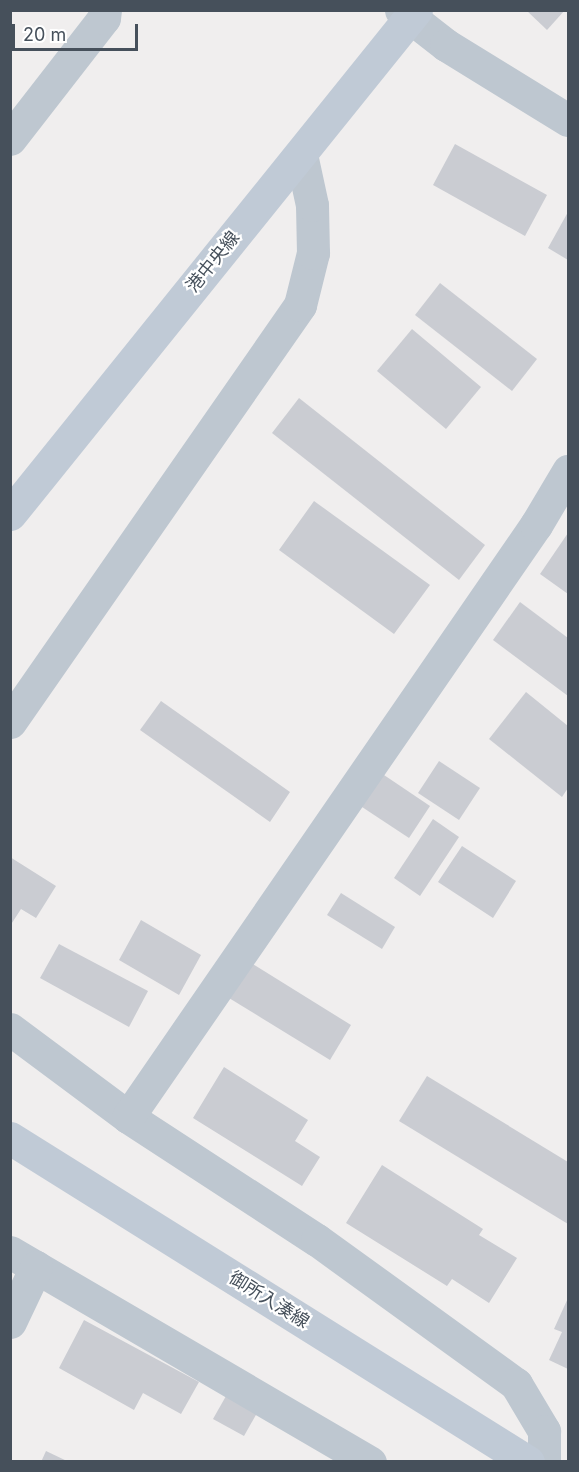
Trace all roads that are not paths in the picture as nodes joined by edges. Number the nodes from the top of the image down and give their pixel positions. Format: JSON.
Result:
{"nodes":[{"id":1,"x":105,"y":10,"type":"edge"},
{"id":2,"x":409,"y":13,"type":"edge"},
{"id":3,"x":568,"y":120,"type":"edge"},
{"id":4,"x":10,"y":139,"type":"edge"},
{"id":5,"x":301,"y":154,"type":"junction"},
{"id":6,"x":568,"y":471,"type":"edge"},
{"id":7,"x":10,"y":514,"type":"edge"},
{"id":8,"x":10,"y":722,"type":"edge"},
{"id":9,"x":10,"y":1029,"type":"edge"},
{"id":10,"x":128,"y":1117,"type":"junction"},
{"id":11,"x":10,"y":1138,"type":"edge"},
{"id":12,"x":23,"y":1259,"type":"edge"},
{"id":13,"x":10,"y":1322,"type":"edge"},
{"id":14,"x":370,"y":1461,"type":"edge"},
{"id":15,"x":528,"y":1461,"type":"edge"},
{"id":16,"x":544,"y":1461,"type":"edge"}],
"edges":[{"from":1,"to":4,"type":"street"},
{"from":2,"to":3,"type":"street"},
{"from":2,"to":5,"type":"street","name":"港中央線"},
{"from":5,"to":7,"type":"street","name":"港中央線"},
{"from":5,"to":8,"type":"street"},
{"from":6,"to":10,"type":"street"},
{"from":9,"to":10,"type":"street"},
{"from":10,"to":16,"type":"street"},
{"from":11,"to":15,"type":"street","name":"御所入湊線"},
{"from":12,"to":13,"type":"street"},
{"from":12,"to":14,"type":"street"}]}
